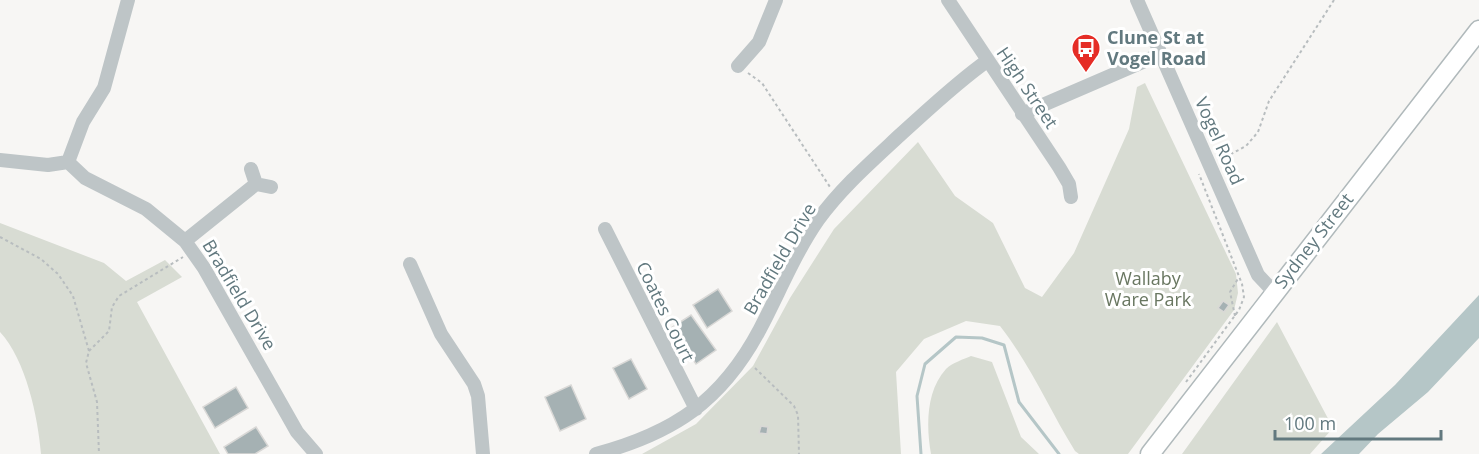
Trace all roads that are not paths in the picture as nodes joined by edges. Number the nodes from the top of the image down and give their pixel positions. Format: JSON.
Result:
{"nodes":[{"id":1,"x":129,"y":0,"type":"edge"},
{"id":2,"x":776,"y":0,"type":"edge"},
{"id":3,"x":948,"y":0,"type":"edge"},
{"id":4,"x":1137,"y":0,"type":"edge"},
{"id":5,"x":1479,"y":30,"type":"edge"},
{"id":6,"x":1161,"y":54,"type":"junction"},
{"id":7,"x":987,"y":60,"type":"junction"},
{"id":8,"x":738,"y":66,"type":"road end"},
{"id":9,"x":1022,"y":114,"type":"junction"},
{"id":10,"x":0,"y":160,"type":"edge"},
{"id":11,"x":68,"y":162,"type":"junction"},
{"id":12,"x":251,"y":169,"type":"dead end"},
{"id":13,"x":256,"y":184,"type":"junction"},
{"id":14,"x":271,"y":187,"type":"dead end"},
{"id":15,"x":1071,"y":197,"type":"dead end"},
{"id":16,"x":605,"y":229,"type":"dead end"},
{"id":17,"x":189,"y":246,"type":"junction"},
{"id":18,"x":410,"y":264,"type":"dead end"},
{"id":19,"x":1274,"y":292,"type":"junction"},
{"id":20,"x":696,"y":409,"type":"junction"},
{"id":21,"x":316,"y":454,"type":"edge"},
{"id":22,"x":483,"y":454,"type":"edge"},
{"id":23,"x":596,"y":454,"type":"edge"},
{"id":24,"x":1150,"y":454,"type":"edge"}],
"edges":[{"from":1,"to":11,"type":"street"},
{"from":2,"to":8,"type":"street"},
{"from":3,"to":7,"type":"street","name":"High Street"},
{"from":4,"to":6,"type":"street","name":"Vogel Road"},
{"from":5,"to":19,"type":"main road","name":"Sydney Street"},
{"from":6,"to":9,"type":"street"},
{"from":6,"to":19,"type":"street","name":"Vogel Road"},
{"from":7,"to":9,"type":"street","name":"High Street"},
{"from":7,"to":20,"type":"street","name":"Bradfield Drive"},
{"from":9,"to":15,"type":"street","name":"High Street"},
{"from":10,"to":11,"type":"street"},
{"from":11,"to":17,"type":"street","name":"Bradfield Drive"},
{"from":12,"to":13,"type":"street"},
{"from":13,"to":14,"type":"street"},
{"from":13,"to":17,"type":"street"},
{"from":16,"to":20,"type":"street","name":"Coates Court"},
{"from":17,"to":21,"type":"street","name":"Bradfield Drive"},
{"from":18,"to":22,"type":"street"},
{"from":19,"to":24,"type":"main road","name":"Sydney Street"},
{"from":20,"to":23,"type":"street","name":"Bradfield Drive"}]}
